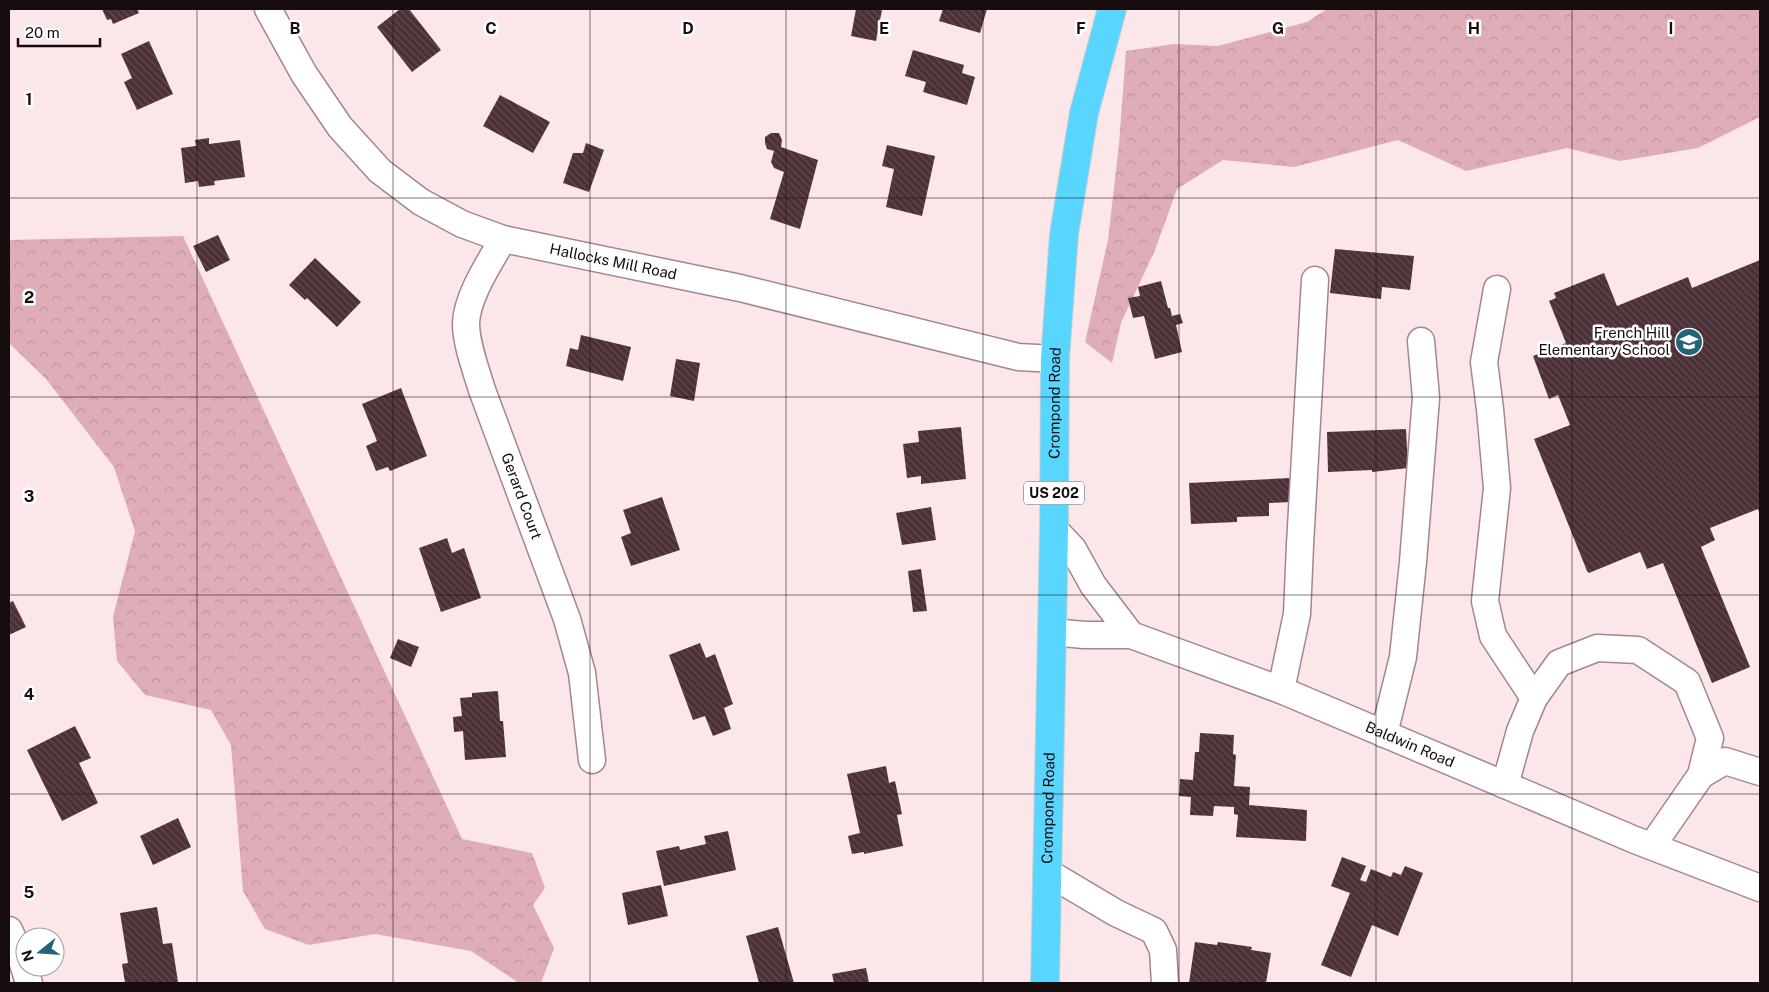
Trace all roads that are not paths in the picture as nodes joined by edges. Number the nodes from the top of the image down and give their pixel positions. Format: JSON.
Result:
{"nodes":[{"id":1,"x":268,"y":9,"type":"edge"},
{"id":2,"x":1112,"y":9,"type":"edge"},
{"id":3,"x":503,"y":239,"type":"junction"},
{"id":4,"x":1315,"y":280,"type":"dead end"},
{"id":5,"x":1497,"y":289,"type":"dead end"},
{"id":6,"x":1421,"y":341,"type":"dead end"},
{"id":7,"x":1055,"y":359,"type":"junction"},
{"id":8,"x":1054,"y":529,"type":"junction"},
{"id":9,"x":1053,"y":632,"type":"junction"},
{"id":10,"x":1131,"y":635,"type":"junction"},
{"id":11,"x":1282,"y":690,"type":"junction"},
{"id":12,"x":1534,"y":698,"type":"junction"},
{"id":13,"x":1384,"y":734,"type":"junction"},
{"id":14,"x":592,"y":760,"type":"dead end"},
{"id":15,"x":1760,"y":772,"type":"edge"},
{"id":16,"x":1700,"y":775,"type":"junction"},
{"id":17,"x":1505,"y":785,"type":"junction"},
{"id":18,"x":1652,"y":846,"type":"junction"},
{"id":19,"x":1047,"y":872,"type":"junction"},
{"id":20,"x":1760,"y":888,"type":"edge"},
{"id":21,"x":9,"y":930,"type":"edge"},
{"id":22,"x":29,"y":983,"type":"edge"},
{"id":23,"x":1045,"y":983,"type":"edge"},
{"id":24,"x":1165,"y":983,"type":"edge"}],
"edges":[{"from":1,"to":3,"type":"street","name":"Hallocks Mill Road"},
{"from":2,"to":7,"type":"highway","name":"Crompond Road","number":"US 202"},
{"from":3,"to":7,"type":"street","name":"Hallocks Mill Road"},
{"from":3,"to":14,"type":"street","name":"Gerard Court"},
{"from":4,"to":11,"type":"street"},
{"from":5,"to":12,"type":"street"},
{"from":6,"to":13,"type":"street"},
{"from":7,"to":8,"type":"highway","name":"Crompond Road","number":"US 202"},
{"from":8,"to":9,"type":"highway","name":"Crompond Road","number":"US 202"},
{"from":8,"to":10,"type":"street"},
{"from":9,"to":10,"type":"street","name":"Baldwin Road"},
{"from":9,"to":19,"type":"highway","name":"Crompond Road","number":"US 202"},
{"from":10,"to":11,"type":"street","name":"Baldwin Road"},
{"from":11,"to":13,"type":"street","name":"Baldwin Road"},
{"from":12,"to":16,"type":"street"},
{"from":12,"to":17,"type":"street"},
{"from":13,"to":17,"type":"street","name":"Baldwin Road"},
{"from":15,"to":16,"type":"street"},
{"from":16,"to":18,"type":"street"},
{"from":17,"to":18,"type":"street","name":"Baldwin Road"},
{"from":18,"to":20,"type":"street","name":"Baldwin Road"},
{"from":19,"to":23,"type":"highway","name":"Crompond Road","number":"US 202"},
{"from":19,"to":24,"type":"street"},
{"from":21,"to":22,"type":"street"}]}
